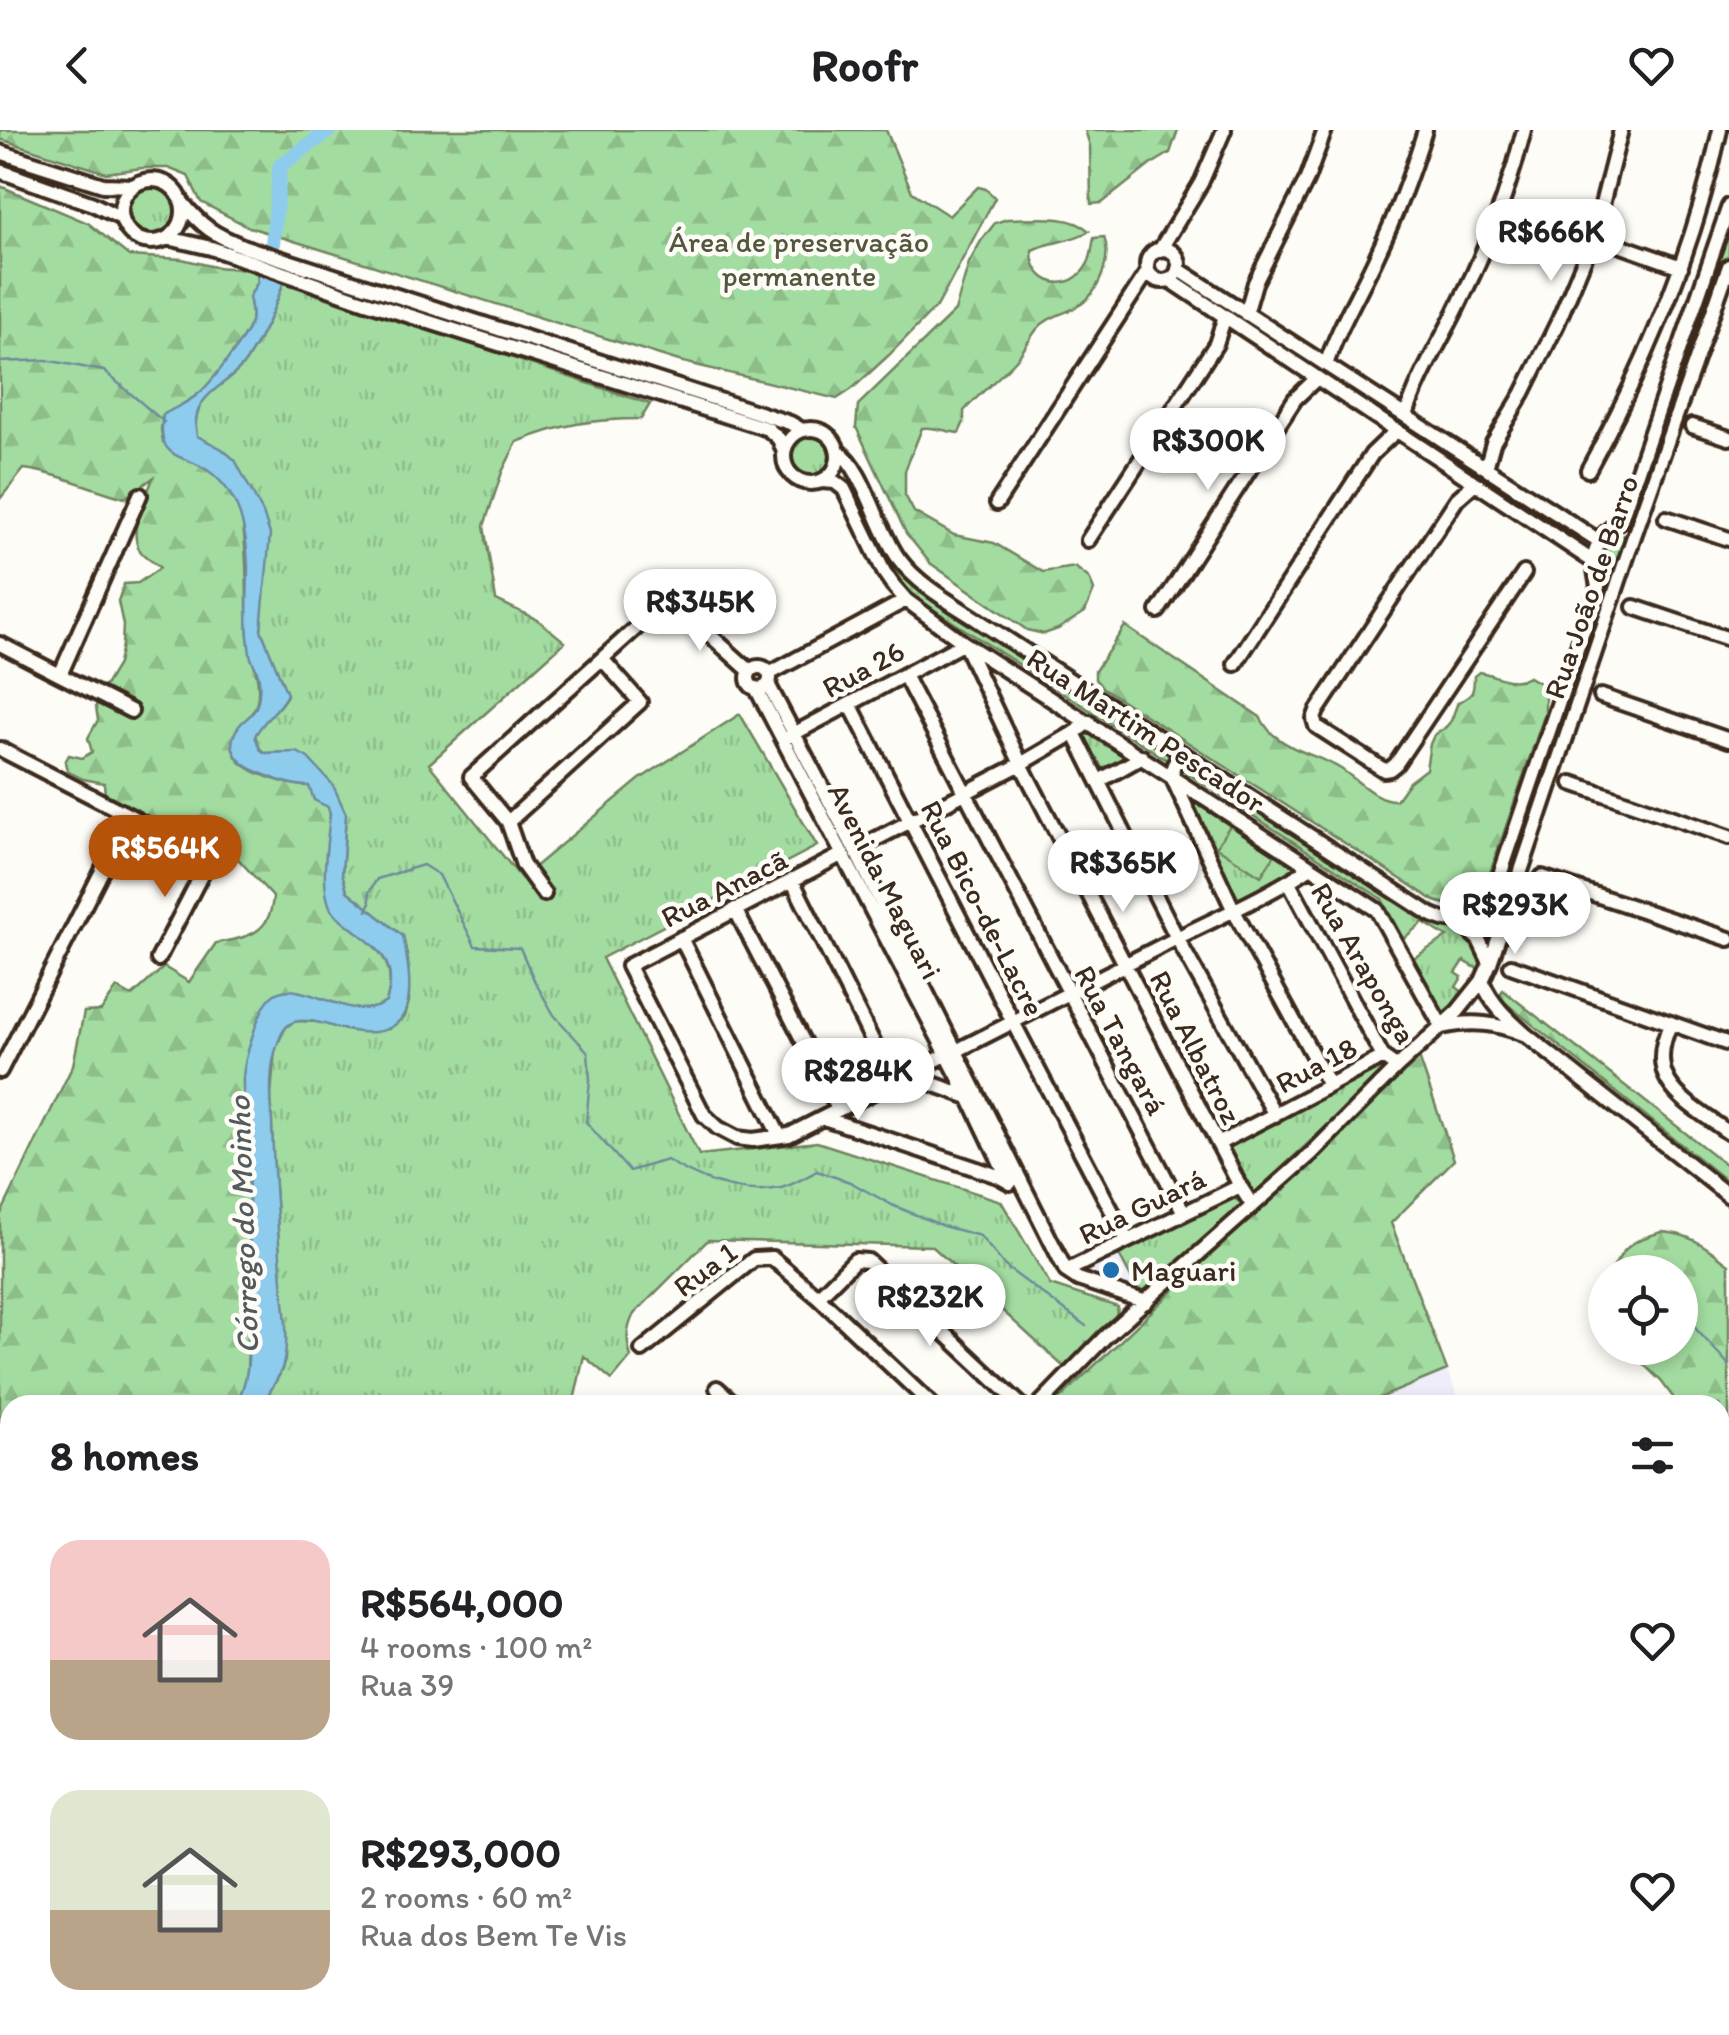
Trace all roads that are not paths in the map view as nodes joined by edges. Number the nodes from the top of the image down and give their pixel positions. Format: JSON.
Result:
{"nodes":[{"id":1,"x":1224,"y":130,"type":"edge"},
{"id":2,"x":1325,"y":130,"type":"edge"},
{"id":3,"x":1425,"y":130,"type":"edge"},
{"id":4,"x":1524,"y":130,"type":"edge"},
{"id":5,"x":1622,"y":130,"type":"edge"},
{"id":6,"x":1720,"y":130,"type":"edge"},
{"id":7,"x":0,"y":152,"type":"edge"},
{"id":8,"x":0,"y":172,"type":"edge"},
{"id":9,"x":134,"y":186,"type":"junction"},
{"id":10,"x":181,"y":202,"type":"junction"},
{"id":11,"x":1729,"y":206,"type":"edge"},
{"id":12,"x":121,"y":218,"type":"junction"},
{"id":13,"x":1594,"y":236,"type":"junction"},
{"id":14,"x":168,"y":238,"type":"junction"},
{"id":15,"x":1165,"y":250,"type":"junction"},
{"id":16,"x":243,"y":253,"type":"junction"},
{"id":17,"x":1729,"y":266,"type":"edge"},
{"id":18,"x":1681,"y":267,"type":"junction"},
{"id":19,"x":297,"y":271,"type":"junction"},
{"id":20,"x":1162,"y":275,"type":"junction"},
{"id":21,"x":1255,"y":283,"type":"junction"},
{"id":22,"x":1229,"y":310,"type":"junction"},
{"id":23,"x":1243,"y":320,"type":"junction"},
{"id":24,"x":1216,"y":344,"type":"junction"},
{"id":25,"x":1315,"y":364,"type":"junction"},
{"id":26,"x":1317,"y":378,"type":"junction"},
{"id":27,"x":1359,"y":386,"type":"junction"},
{"id":28,"x":1294,"y":399,"type":"junction"},
{"id":29,"x":1350,"y":400,"type":"junction"},
{"id":30,"x":1400,"y":412,"type":"junction"},
{"id":31,"x":1390,"y":426,"type":"junction"},
{"id":32,"x":1692,"y":426,"type":"dead end"},
{"id":33,"x":802,"y":430,"type":"junction"},
{"id":34,"x":1729,"y":438,"type":"edge"},
{"id":35,"x":1493,"y":444,"type":"junction"},
{"id":36,"x":838,"y":451,"type":"junction"},
{"id":37,"x":784,"y":452,"type":"junction"},
{"id":38,"x":1472,"y":459,"type":"junction"},
{"id":39,"x":1486,"y":468,"type":"junction"},
{"id":40,"x":1588,"y":470,"type":"dead end"},
{"id":41,"x":1469,"y":479,"type":"junction"},
{"id":42,"x":821,"y":481,"type":"junction"},
{"id":43,"x":1523,"y":492,"type":"junction"},
{"id":44,"x":140,"y":495,"type":"dead end"},
{"id":45,"x":997,"y":503,"type":"dead end"},
{"id":46,"x":1512,"y":508,"type":"junction"},
{"id":47,"x":1554,"y":512,"type":"junction"},
{"id":48,"x":1666,"y":518,"type":"dead end"},
{"id":49,"x":1613,"y":528,"type":"junction"},
{"id":50,"x":1544,"y":529,"type":"junction"},
{"id":51,"x":1634,"y":536,"type":"junction"},
{"id":52,"x":1729,"y":539,"type":"edge"},
{"id":53,"x":1088,"y":540,"type":"dead end"},
{"id":54,"x":1599,"y":541,"type":"junction"},
{"id":55,"x":1594,"y":562,"type":"junction"},
{"id":56,"x":1524,"y":573,"type":"dead end"},
{"id":57,"x":1598,"y":580,"type":"junction"},
{"id":58,"x":1617,"y":586,"type":"junction"},
{"id":59,"x":906,"y":600,"type":"junction"},
{"id":60,"x":1634,"y":607,"type":"dead end"},
{"id":61,"x":1158,"y":611,"type":"dead end"},
{"id":62,"x":1729,"y":639,"type":"edge"},
{"id":63,"x":964,"y":643,"type":"junction"},
{"id":64,"x":0,"y":644,"type":"edge"},
{"id":65,"x":603,"y":660,"type":"junction"},
{"id":66,"x":1235,"y":664,"type":"dead end"},
{"id":67,"x":60,"y":675,"type":"junction"},
{"id":68,"x":904,"y":676,"type":"junction"},
{"id":69,"x":764,"y":682,"type":"junction"},
{"id":70,"x":1601,"y":696,"type":"dead end"},
{"id":71,"x":850,"y":704,"type":"junction"},
{"id":72,"x":131,"y":711,"type":"dead end"},
{"id":73,"x":1089,"y":722,"type":"junction"},
{"id":74,"x":1074,"y":733,"type":"junction"},
{"id":75,"x":789,"y":737,"type":"junction"},
{"id":76,"x":1729,"y":740,"type":"edge"},
{"id":77,"x":0,"y":749,"type":"edge"},
{"id":78,"x":1142,"y":757,"type":"junction"},
{"id":79,"x":1193,"y":760,"type":"junction"},
{"id":80,"x":1021,"y":764,"type":"junction"},
{"id":81,"x":1172,"y":778,"type":"junction"},
{"id":82,"x":1099,"y":780,"type":"junction"},
{"id":83,"x":1572,"y":783,"type":"dead end"},
{"id":84,"x":966,"y":793,"type":"junction"},
{"id":85,"x":1526,"y":802,"type":"junction"},
{"id":86,"x":130,"y":816,"type":"junction"},
{"id":87,"x":508,"y":822,"type":"junction"},
{"id":88,"x":911,"y":822,"type":"junction"},
{"id":89,"x":1729,"y":837,"type":"edge"},
{"id":90,"x":849,"y":852,"type":"junction"},
{"id":91,"x":1311,"y":867,"type":"junction"},
{"id":92,"x":1542,"y":877,"type":"dead end"},
{"id":93,"x":792,"y":880,"type":"junction"},
{"id":94,"x":1289,"y":882,"type":"junction"},
{"id":95,"x":544,"y":894,"type":"dead end"},
{"id":96,"x":735,"y":909,"type":"junction"},
{"id":97,"x":1234,"y":912,"type":"junction"},
{"id":98,"x":1458,"y":920,"type":"junction"},
{"id":99,"x":1503,"y":926,"type":"junction"},
{"id":100,"x":682,"y":938,"type":"junction"},
{"id":101,"x":1177,"y":938,"type":"junction"},
{"id":102,"x":1729,"y":938,"type":"edge"},
{"id":103,"x":158,"y":959,"type":"dead end"},
{"id":104,"x":1490,"y":963,"type":"junction"},
{"id":105,"x":1125,"y":965,"type":"junction"},
{"id":106,"x":1511,"y":966,"type":"dead end"},
{"id":107,"x":1481,"y":989,"type":"junction"},
{"id":108,"x":1068,"y":994,"type":"junction"},
{"id":109,"x":1458,"y":1011,"type":"junction"},
{"id":110,"x":1012,"y":1022,"type":"junction"},
{"id":111,"x":1470,"y":1022,"type":"junction"},
{"id":112,"x":1671,"y":1023,"type":"junction"},
{"id":113,"x":1442,"y":1027,"type":"junction"},
{"id":114,"x":1526,"y":1035,"type":"junction"},
{"id":115,"x":1729,"y":1044,"type":"edge"},
{"id":116,"x":951,"y":1053,"type":"junction"},
{"id":117,"x":1383,"y":1057,"type":"junction"},
{"id":118,"x":1397,"y":1068,"type":"junction"},
{"id":119,"x":0,"y":1072,"type":"edge"},
{"id":120,"x":908,"y":1075,"type":"junction"},
{"id":121,"x":893,"y":1082,"type":"junction"},
{"id":122,"x":1329,"y":1085,"type":"junction"},
{"id":123,"x":970,"y":1097,"type":"junction"},
{"id":124,"x":838,"y":1108,"type":"junction"},
{"id":125,"x":1274,"y":1114,"type":"junction"},
{"id":126,"x":824,"y":1118,"type":"junction"},
{"id":127,"x":1729,"y":1134,"type":"edge"},
{"id":128,"x":779,"y":1135,"type":"junction"},
{"id":129,"x":1218,"y":1144,"type":"junction"},
{"id":130,"x":1010,"y":1176,"type":"junction"},
{"id":131,"x":1240,"y":1186,"type":"junction"},
{"id":132,"x":1729,"y":1196,"type":"edge"},
{"id":133,"x":1252,"y":1205,"type":"junction"},
{"id":134,"x":1184,"y":1214,"type":"junction"},
{"id":135,"x":1128,"y":1240,"type":"junction"},
{"id":136,"x":1066,"y":1270,"type":"junction"},
{"id":137,"x":818,"y":1298,"type":"junction"},
{"id":138,"x":1146,"y":1302,"type":"junction"},
{"id":139,"x":642,"y":1350,"type":"dead end"},
{"id":140,"x":717,"y":1388,"type":"dead end"},
{"id":141,"x":725,"y":1395,"type":"edge"},
{"id":142,"x":921,"y":1395,"type":"edge"},
{"id":143,"x":1010,"y":1395,"type":"edge"},
{"id":144,"x":1049,"y":1395,"type":"edge"}],
"edges":[{"from":1,"to":15,"type":"street"},
{"from":2,"to":21,"type":"street"},
{"from":3,"to":25,"type":"street"},
{"from":4,"to":30,"type":"street"},
{"from":5,"to":13,"type":"street"},
{"from":6,"to":18,"type":"street"},
{"from":7,"to":9,"type":"street"},
{"from":8,"to":12,"type":"street"},
{"from":9,"to":10,"type":"street"},
{"from":9,"to":12,"type":"street"},
{"from":10,"to":14,"type":"street"},
{"from":10,"to":16,"type":"street"},
{"from":11,"to":49,"type":"street","name":"Rua João de Barro"},
{"from":12,"to":14,"type":"street"},
{"from":13,"to":18,"type":"street"},
{"from":13,"to":35,"type":"street"},
{"from":14,"to":16,"type":"street"},
{"from":15,"to":20,"type":"street"},
{"from":15,"to":20,"type":"street"},
{"from":16,"to":19,"type":"street"},
{"from":17,"to":51,"type":"street","name":"Rua João de Barro"},
{"from":18,"to":40,"type":"street"},
{"from":19,"to":33,"type":"street"},
{"from":19,"to":37,"type":"street"},
{"from":20,"to":22,"type":"street"},
{"from":20,"to":45,"type":"street"},
{"from":21,"to":22,"type":"street"},
{"from":21,"to":23,"type":"street"},
{"from":22,"to":23,"type":"street"},
{"from":22,"to":24,"type":"street"},
{"from":23,"to":24,"type":"street"},
{"from":23,"to":25,"type":"street"},
{"from":24,"to":53,"type":"street"},
{"from":25,"to":26,"type":"street"},
{"from":25,"to":27,"type":"street"},
{"from":25,"to":28,"type":"street"},
{"from":26,"to":28,"type":"street"},
{"from":26,"to":29,"type":"street"},
{"from":27,"to":29,"type":"street"},
{"from":27,"to":30,"type":"street"},
{"from":28,"to":61,"type":"street"},
{"from":29,"to":31,"type":"street"},
{"from":30,"to":38,"type":"street"},
{"from":31,"to":41,"type":"street"},
{"from":31,"to":66,"type":"street"},
{"from":32,"to":34,"type":"street"},
{"from":33,"to":36,"type":"street","name":"Rua Martim Pescador"},
{"from":33,"to":37,"type":"street"},
{"from":35,"to":38,"type":"street"},
{"from":35,"to":39,"type":"street"},
{"from":36,"to":42,"type":"street"},
{"from":36,"to":79,"type":"street","name":"Rua Martim Pescador"},
{"from":37,"to":42,"type":"street","name":"Rua Martim Pescador"},
{"from":38,"to":39,"type":"street"},
{"from":39,"to":43,"type":"street"},
{"from":41,"to":46,"type":"street"},
{"from":41,"to":56,"type":"street"},
{"from":42,"to":59,"type":"street","name":"Rua Martim Pescador"},
{"from":43,"to":46,"type":"street"},
{"from":43,"to":47,"type":"street"},
{"from":44,"to":67,"type":"street"},
{"from":46,"to":50,"type":"street"},
{"from":47,"to":50,"type":"street"},
{"from":47,"to":54,"type":"street"},
{"from":48,"to":52,"type":"street"},
{"from":49,"to":51,"type":"street"},
{"from":49,"to":54,"type":"street","name":"Rua João de Barro"},
{"from":50,"to":55,"type":"street"},
{"from":51,"to":58,"type":"street","name":"Rua João de Barro"},
{"from":54,"to":55,"type":"street","name":"Rua João de Barro"},
{"from":55,"to":57,"type":"street","name":"Rua João de Barro"},
{"from":57,"to":58,"type":"street"},
{"from":57,"to":85,"type":"street","name":"Rua João de Barro"},
{"from":58,"to":99,"type":"street","name":"Rua João de Barro"},
{"from":59,"to":63,"type":"street","name":"Rua Martim Pescador"},
{"from":59,"to":69,"type":"street"},
{"from":60,"to":62,"type":"street"},
{"from":63,"to":68,"type":"street","name":"Rua 26"},
{"from":63,"to":73,"type":"street","name":"Rua Martim Pescador"},
{"from":63,"to":80,"type":"street","name":"Rua Albatroz"},
{"from":64,"to":67,"type":"street"},
{"from":65,"to":69,"type":"street","name":"Avenida Maguari"},
{"from":65,"to":87,"type":"street"},
{"from":65,"to":87,"type":"street"},
{"from":67,"to":72,"type":"street"},
{"from":68,"to":71,"type":"street","name":"Rua 26"},
{"from":68,"to":84,"type":"street","name":"Rua Tangará"},
{"from":69,"to":75,"type":"street","name":"Avenida Maguari"},
{"from":70,"to":76,"type":"street"},
{"from":71,"to":75,"type":"street","name":"Rua 26"},
{"from":71,"to":88,"type":"street","name":"Rua Bico-de-Lacre"},
{"from":73,"to":74,"type":"street","name":"Rua Anacã"},
{"from":73,"to":78,"type":"street","name":"Rua Martim Pescador"},
{"from":74,"to":80,"type":"street","name":"Rua Anacã"},
{"from":74,"to":82,"type":"street"},
{"from":75,"to":90,"type":"street","name":"Avenida Maguari"},
{"from":77,"to":86,"type":"street"},
{"from":78,"to":81,"type":"street","name":"Rua Martim Pescador"},
{"from":78,"to":82,"type":"street"},
{"from":79,"to":81,"type":"street"},
{"from":79,"to":98,"type":"street","name":"Rua Martim Pescador"},
{"from":80,"to":84,"type":"street","name":"Rua Anacã"},
{"from":80,"to":105,"type":"street","name":"Rua Albatroz"},
{"from":81,"to":91,"type":"street","name":"Rua Martim Pescador"},
{"from":81,"to":97,"type":"street"},
{"from":82,"to":101,"type":"street"},
{"from":83,"to":89,"type":"street"},
{"from":84,"to":88,"type":"street","name":"Rua Anacã"},
{"from":84,"to":108,"type":"street","name":"Rua Tangará"},
{"from":85,"to":98,"type":"street","name":"Rua João de Barro"},
{"from":85,"to":99,"type":"street","name":"Rua João de Barro"},
{"from":86,"to":103,"type":"street"},
{"from":86,"to":119,"type":"street"},
{"from":87,"to":95,"type":"street"},
{"from":88,"to":90,"type":"street","name":"Rua Anacã"},
{"from":88,"to":110,"type":"street","name":"Rua Bico-de-Lacre"},
{"from":90,"to":93,"type":"street","name":"Rua Anacã"},
{"from":90,"to":116,"type":"street","name":"Avenida Maguari"},
{"from":91,"to":94,"type":"street"},
{"from":91,"to":113,"type":"street","name":"Rua Martim Pescador"},
{"from":92,"to":102,"type":"street"},
{"from":93,"to":96,"type":"street","name":"Rua Anacã"},
{"from":93,"to":121,"type":"street"},
{"from":94,"to":97,"type":"street"},
{"from":94,"to":117,"type":"street","name":"Rua Araponga"},
{"from":96,"to":100,"type":"street","name":"Rua Anacã"},
{"from":96,"to":124,"type":"street"},
{"from":97,"to":101,"type":"street"},
{"from":97,"to":122,"type":"street"},
{"from":98,"to":104,"type":"street"},
{"from":99,"to":104,"type":"street","name":"Rua João de Barro"},
{"from":100,"to":128,"type":"street"},
{"from":100,"to":128,"type":"street","name":"Rua Anacã"},
{"from":101,"to":105,"type":"street"},
{"from":101,"to":125,"type":"street"},
{"from":104,"to":107,"type":"street","name":"Rua João de Barro"},
{"from":105,"to":108,"type":"street"},
{"from":105,"to":129,"type":"street","name":"Rua Albatroz"},
{"from":106,"to":112,"type":"street"},
{"from":107,"to":109,"type":"street","name":"Rua João de Barro"},
{"from":107,"to":114,"type":"street"},
{"from":108,"to":110,"type":"street"},
{"from":108,"to":134,"type":"street","name":"Rua Tangará"},
{"from":109,"to":111,"type":"street"},
{"from":109,"to":113,"type":"street","name":"Rua João de Barro"},
{"from":110,"to":116,"type":"street"},
{"from":110,"to":135,"type":"street","name":"Rua Bico-de-Lacre"},
{"from":111,"to":113,"type":"street"},
{"from":111,"to":114,"type":"street"},
{"from":112,"to":115,"type":"street"},
{"from":112,"to":127,"type":"street"},
{"from":113,"to":118,"type":"street","name":"Rua João de Barro"},
{"from":114,"to":132,"type":"street"},
{"from":116,"to":120,"type":"street"},
{"from":116,"to":123,"type":"street","name":"Avenida Maguari"},
{"from":116,"to":130,"type":"street","name":"Avenida Maguari"},
{"from":117,"to":118,"type":"street","name":"Rua Araponga"},
{"from":117,"to":122,"type":"street","name":"Rua 18"},
{"from":118,"to":133,"type":"street","name":"Rua João de Barro"},
{"from":120,"to":121,"type":"street"},
{"from":120,"to":123,"type":"street"},
{"from":121,"to":124,"type":"street"},
{"from":122,"to":125,"type":"street","name":"Rua 18"},
{"from":123,"to":130,"type":"street","name":"Avenida Maguari"},
{"from":124,"to":126,"type":"street"},
{"from":125,"to":129,"type":"street","name":"Rua 18"},
{"from":126,"to":128,"type":"street"},
{"from":126,"to":130,"type":"street"},
{"from":129,"to":131,"type":"street","name":"Rua Albatroz"},
{"from":130,"to":136,"type":"street","name":"Avenida Maguari"},
{"from":131,"to":133,"type":"street","name":"Rua Albatroz"},
{"from":131,"to":134,"type":"street","name":"Rua Guará"},
{"from":133,"to":138,"type":"street","name":"Rua João de Barro"},
{"from":134,"to":135,"type":"street","name":"Rua Guará"},
{"from":135,"to":136,"type":"street","name":"Rua Guará"},
{"from":136,"to":138,"type":"street"},
{"from":137,"to":139,"type":"street","name":"Rua 1"},
{"from":137,"to":142,"type":"street","name":"Rua 1"},
{"from":137,"to":143,"type":"street"},
{"from":138,"to":144,"type":"street","name":"Rua João de Barro"},
{"from":140,"to":141,"type":"street"}]}
